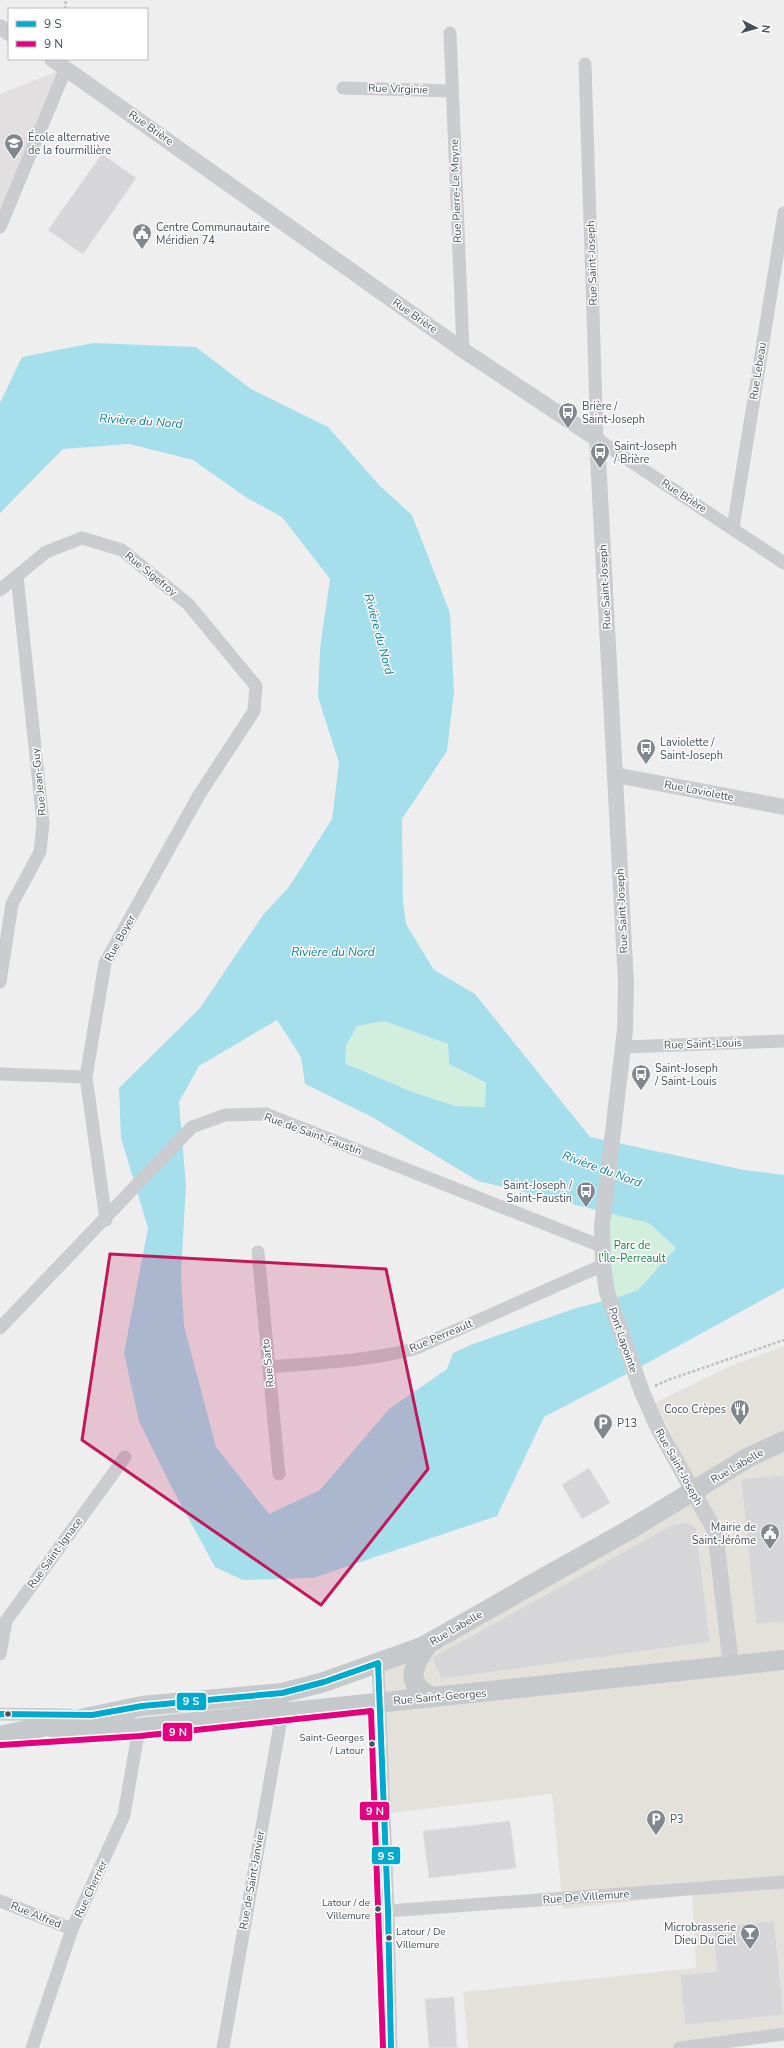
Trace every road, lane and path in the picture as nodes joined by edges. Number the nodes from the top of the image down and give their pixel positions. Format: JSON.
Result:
{"nodes":[{"id":1,"x":450,"y":33,"type":"dead end"},
{"id":2,"x":54,"y":60,"type":"edge"},
{"id":3,"x":585,"y":64,"type":"dead end"},
{"id":4,"x":66,"y":68,"type":"junction"},
{"id":5,"x":343,"y":88,"type":"dead end"},
{"id":6,"x":452,"y":91,"type":"junction"},
{"id":7,"x":784,"y":213,"type":"edge"},
{"id":8,"x":0,"y":226,"type":"edge"},
{"id":9,"x":462,"y":350,"type":"junction"},
{"id":10,"x":597,"y":439,"type":"junction"},
{"id":11,"x":733,"y":528,"type":"junction"},
{"id":12,"x":784,"y":563,"type":"edge"},
{"id":13,"x":17,"y":576,"type":"junction"},
{"id":14,"x":0,"y":590,"type":"edge"},
{"id":15,"x":256,"y":686,"type":"joint"},
{"id":16,"x":615,"y":775,"type":"junction"},
{"id":17,"x":784,"y":807,"type":"edge"},
{"id":18,"x":0,"y":982,"type":"edge"},
{"id":19,"x":784,"y":1041,"type":"edge"},
{"id":20,"x":623,"y":1047,"type":"junction"},
{"id":21,"x":0,"y":1074,"type":"edge"},
{"id":22,"x":86,"y":1077,"type":"junction"},
{"id":23,"x":106,"y":1220,"type":"junction"},
{"id":24,"x":601,"y":1246,"type":"junction"},
{"id":25,"x":258,"y":1252,"type":"dead end"},
{"id":26,"x":602,"y":1265,"type":"junction"},
{"id":27,"x":0,"y":1328,"type":"edge"},
{"id":28,"x":784,"y":1340,"type":"edge"},
{"id":29,"x":269,"y":1367,"type":"junction"},
{"id":30,"x":668,"y":1380,"type":"dead end"},
{"id":31,"x":640,"y":1388,"type":"joint"},
{"id":32,"x":784,"y":1441,"type":"edge"},
{"id":33,"x":125,"y":1457,"type":"dead end"},
{"id":34,"x":279,"y":1474,"type":"dead end"},
{"id":35,"x":693,"y":1492,"type":"junction"},
{"id":36,"x":3,"y":1618,"type":"edge"},
{"id":37,"x":429,"y":1643,"type":"junction"},
{"id":38,"x":0,"y":1654,"type":"edge"},
{"id":39,"x":784,"y":1660,"type":"edge"},
{"id":40,"x":378,"y":1663,"type":"junction"},
{"id":41,"x":731,"y":1665,"type":"junction"},
{"id":42,"x":432,"y":1697,"type":"junction"},
{"id":43,"x":380,"y":1702,"type":"junction"},
{"id":44,"x":282,"y":1713,"type":"junction"},
{"id":45,"x":0,"y":1714,"type":"edge"},
{"id":46,"x":92,"y":1715,"type":"junction"},
{"id":47,"x":139,"y":1728,"type":"junction"},
{"id":48,"x":0,"y":1736,"type":"edge"},
{"id":49,"x":784,"y":1882,"type":"edge"},
{"id":50,"x":0,"y":1901,"type":"edge"},
{"id":51,"x":388,"y":1911,"type":"junction"},
{"id":52,"x":72,"y":1929,"type":"junction"},
{"id":53,"x":784,"y":2034,"type":"edge"},
{"id":54,"x":32,"y":2048,"type":"edge"},
{"id":55,"x":223,"y":2048,"type":"edge"},
{"id":56,"x":391,"y":2048,"type":"edge"},
{"id":57,"x":680,"y":2048,"type":"edge"}],
"edges":[{"from":1,"to":6,"type":"street","name":"Rue Pierre-Le Moyne"},
{"from":2,"to":4,"type":"street","name":"Rue Brière"},
{"from":3,"to":10,"type":"street","name":"Rue Saint-Joseph"},
{"from":4,"to":8,"type":"street"},
{"from":4,"to":9,"type":"street","name":"Rue Brière"},
{"from":5,"to":6,"type":"street","name":"Rue Virginie"},
{"from":6,"to":9,"type":"street","name":"Rue Pierre-Le Moyne"},
{"from":7,"to":11,"type":"street","name":"Rue Lebeau"},
{"from":9,"to":10,"type":"street","name":"Rue Brière"},
{"from":10,"to":11,"type":"street","name":"Rue Brière"},
{"from":10,"to":16,"type":"street","name":"Rue Saint-Joseph"},
{"from":11,"to":12,"type":"street","name":"Rue Brière"},
{"from":13,"to":14,"type":"street","name":"Rue Sigefroy"},
{"from":13,"to":15,"type":"street","name":"Rue Sigefroy"},
{"from":13,"to":18,"type":"street","name":"Rue Jean-Guy"},
{"from":15,"to":22,"type":"street","name":"Rue Boyer"},
{"from":16,"to":17,"type":"street","name":"Rue Laviolette"},
{"from":16,"to":20,"type":"street","name":"Rue Saint-Joseph"},
{"from":19,"to":20,"type":"street","name":"Rue Saint-Louis"},
{"from":20,"to":24,"type":"street","name":"Rue Saint-Joseph"},
{"from":21,"to":22,"type":"street"},
{"from":22,"to":23,"type":"street","name":"Rue Boyer"},
{"from":23,"to":24,"type":"street","name":"Rue de Saint-Faustin"},
{"from":23,"to":27,"type":"street","name":"Rue de Saint-Faustin"},
{"from":24,"to":26,"type":"street"},
{"from":25,"to":29,"type":"street","name":"Rue Sarto"},
{"from":26,"to":29,"type":"street","name":"Rue Perreault"},
{"from":26,"to":31,"type":"street","name":"Pont Lapointe"},
{"from":28,"to":30,"type":"path"},
{"from":29,"to":34,"type":"street","name":"Rue Sarto"},
{"from":31,"to":35,"type":"street","name":"Rue Saint-Joseph"},
{"from":32,"to":35,"type":"main road","name":"Rue Labelle"},
{"from":33,"to":36,"type":"street","name":"Rue Saint-Ignace"},
{"from":35,"to":37,"type":"main road","name":"Rue Labelle"},
{"from":35,"to":41,"type":"street","name":"Rue Saint-Joseph"},
{"from":36,"to":38,"type":"street","name":"Rue Saint-Ignace"},
{"from":37,"to":40,"type":"main road","name":"Rue Labelle"},
{"from":37,"to":42,"type":"main road"},
{"from":39,"to":41,"type":"main road","name":"Rue Saint-Georges"},
{"from":40,"to":43,"type":"street"},
{"from":40,"to":46,"type":"main road","name":"Rue Labelle"},
{"from":41,"to":42,"type":"main road","name":"Rue Saint-Georges"},
{"from":42,"to":43,"type":"main road","name":"Rue Saint-Georges"},
{"from":43,"to":44,"type":"main road","name":"Rue Saint-Georges"},
{"from":43,"to":51,"type":"street"},
{"from":44,"to":47,"type":"main road","name":"Rue Saint-Georges"},
{"from":44,"to":55,"type":"street","name":"Rue de Saint-Janvier"},
{"from":45,"to":46,"type":"street","name":"Rue Labelle"},
{"from":46,"to":48,"type":"main road","name":"Rue Labelle"},
{"from":47,"to":48,"type":"main road","name":"Rue Saint-Georges"},
{"from":47,"to":52,"type":"street","name":"Rue Cherrier"},
{"from":49,"to":51,"type":"street","name":"Rue De Villemure"},
{"from":50,"to":52,"type":"street","name":"Rue Alfred"},
{"from":51,"to":56,"type":"street"},
{"from":52,"to":54,"type":"street","name":"Rue Cherrier"},
{"from":53,"to":57,"type":"street"}]}
